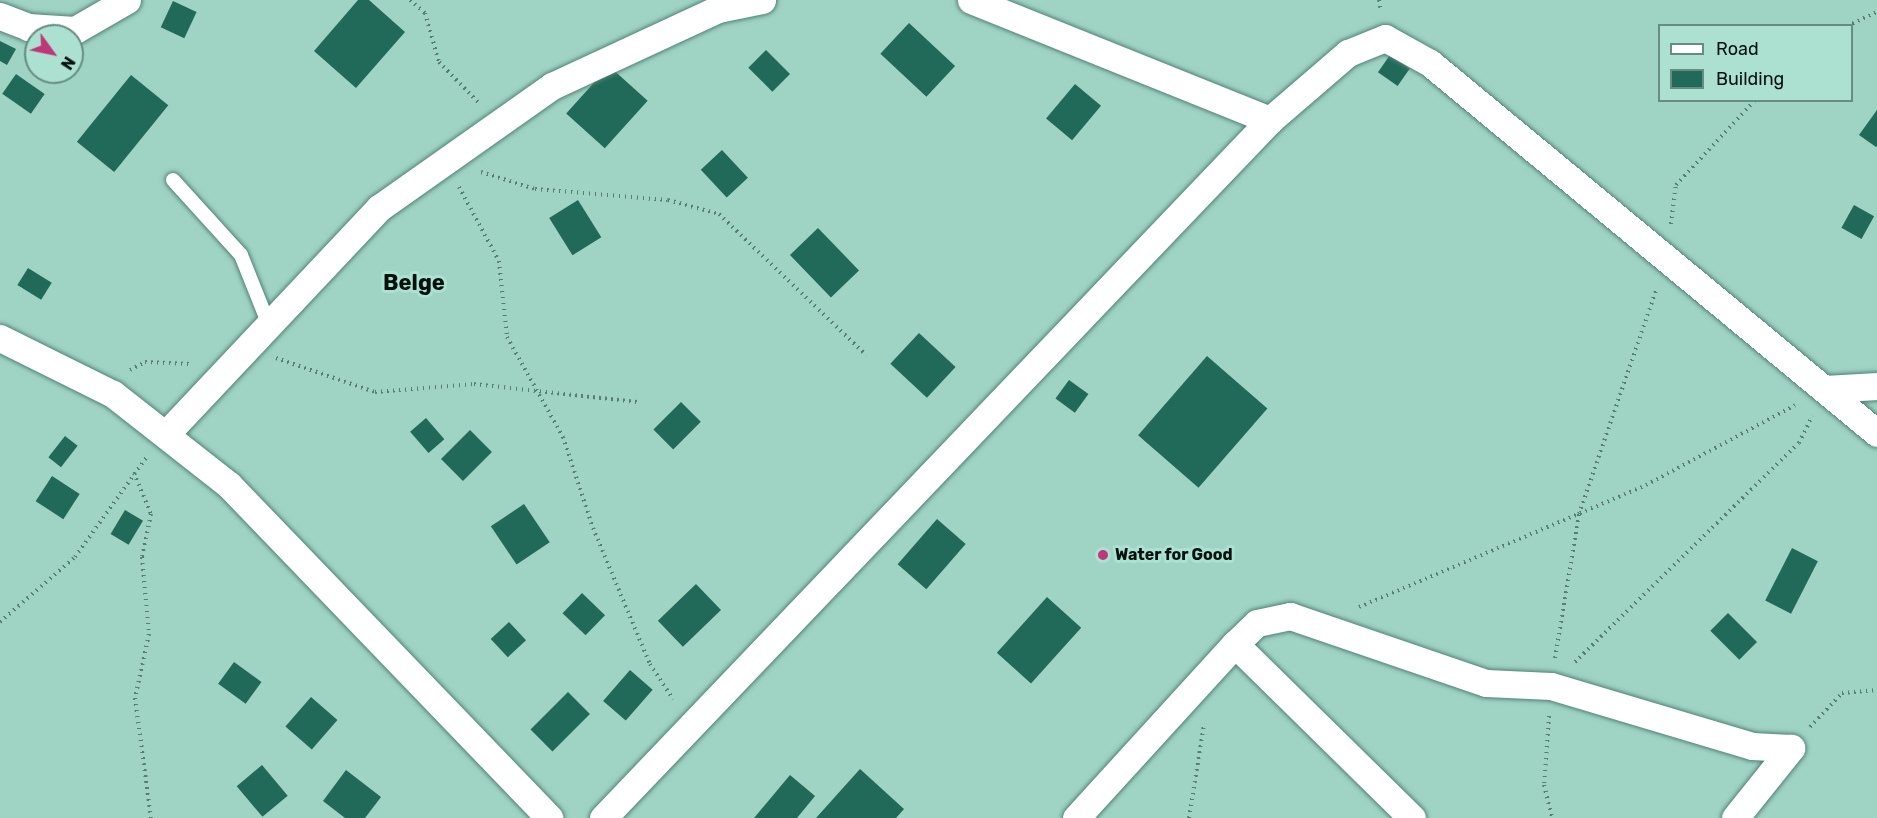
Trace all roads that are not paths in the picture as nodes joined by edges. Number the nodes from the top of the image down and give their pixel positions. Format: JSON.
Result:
{"nodes":[{"id":1,"x":127,"y":0,"type":"edge"},
{"id":2,"x":762,"y":0,"type":"edge"},
{"id":3,"x":971,"y":0,"type":"edge"},
{"id":4,"x":0,"y":16,"type":"edge"},
{"id":5,"x":1270,"y":120,"type":"junction"},
{"id":6,"x":173,"y":180,"type":"dead end"},
{"id":7,"x":269,"y":325,"type":"junction"},
{"id":8,"x":0,"y":338,"type":"edge"},
{"id":9,"x":1877,"y":386,"type":"edge"},
{"id":10,"x":1825,"y":389,"type":"junction"},
{"id":11,"x":167,"y":433,"type":"junction"},
{"id":12,"x":1877,"y":433,"type":"edge"},
{"id":13,"x":1235,"y":644,"type":"junction"},
{"id":14,"x":549,"y":818,"type":"edge"},
{"id":15,"x":603,"y":818,"type":"edge"},
{"id":16,"x":1076,"y":818,"type":"edge"},
{"id":17,"x":1412,"y":818,"type":"edge"},
{"id":18,"x":1735,"y":818,"type":"edge"}],
"edges":[{"from":1,"to":4,"type":"street"},
{"from":2,"to":7,"type":"street"},
{"from":3,"to":5,"type":"street"},
{"from":5,"to":10,"type":"street"},
{"from":5,"to":15,"type":"street"},
{"from":6,"to":7,"type":"lane"},
{"from":7,"to":11,"type":"street"},
{"from":8,"to":11,"type":"street"},
{"from":9,"to":10,"type":"street"},
{"from":10,"to":12,"type":"street"},
{"from":11,"to":14,"type":"street"},
{"from":13,"to":16,"type":"street"},
{"from":13,"to":17,"type":"street"},
{"from":13,"to":18,"type":"street"}]}
